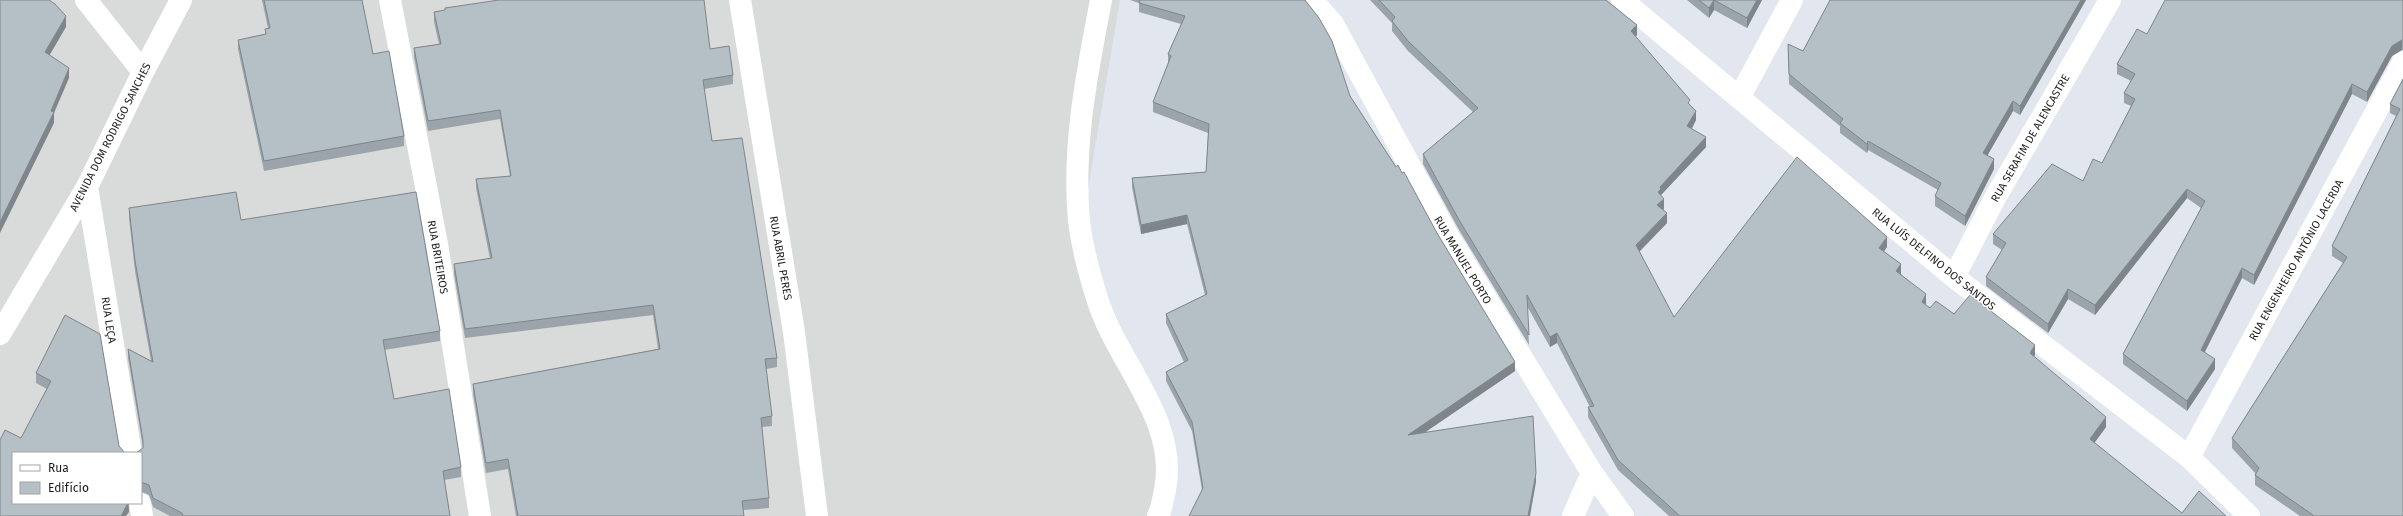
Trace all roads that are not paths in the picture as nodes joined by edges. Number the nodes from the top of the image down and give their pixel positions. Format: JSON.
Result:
{"nodes":[{"id":1,"x":86,"y":0,"type":"edge"},
{"id":2,"x":182,"y":0,"type":"edge"},
{"id":3,"x":390,"y":0,"type":"edge"},
{"id":4,"x":740,"y":0,"type":"edge"},
{"id":5,"x":1101,"y":0,"type":"edge"},
{"id":6,"x":1312,"y":0,"type":"edge"},
{"id":7,"x":1622,"y":0,"type":"edge"},
{"id":8,"x":1792,"y":0,"type":"edge"},
{"id":9,"x":2110,"y":0,"type":"edge"},
{"id":10,"x":2403,"y":62,"type":"edge"},
{"id":11,"x":143,"y":72,"type":"junction"},
{"id":12,"x":1739,"y":98,"type":"junction"},
{"id":13,"x":87,"y":188,"type":"junction"},
{"id":14,"x":1954,"y":277,"type":"junction"},
{"id":15,"x":0,"y":334,"type":"edge"},
{"id":16,"x":131,"y":452,"type":"edge"},
{"id":17,"x":2189,"y":457,"type":"junction"},
{"id":18,"x":1592,"y":473,"type":"junction"},
{"id":19,"x":140,"y":504,"type":"edge"},
{"id":20,"x":142,"y":516,"type":"edge"},
{"id":21,"x":480,"y":516,"type":"edge"},
{"id":22,"x":817,"y":516,"type":"edge"},
{"id":23,"x":1158,"y":516,"type":"edge"},
{"id":24,"x":1573,"y":516,"type":"edge"},
{"id":25,"x":1623,"y":516,"type":"edge"},
{"id":26,"x":2249,"y":516,"type":"edge"}],
"edges":[{"from":1,"to":11,"type":"street"},
{"from":2,"to":11,"type":"street","name":"AVENIDA DOM RODRIGO SANCHES"},
{"from":3,"to":21,"type":"street","name":"RUA BRITEIROS"},
{"from":4,"to":22,"type":"street","name":"RUA ABRIL PERES"},
{"from":5,"to":23,"type":"street"},
{"from":6,"to":18,"type":"street","name":"RUA MANUEL PORTO"},
{"from":7,"to":12,"type":"street","name":"RUA LUÍS DELFINO DOS SANTOS"},
{"from":8,"to":12,"type":"street"},
{"from":9,"to":14,"type":"street","name":"RUA SERAFIM DE ALENCASTRE"},
{"from":10,"to":17,"type":"street","name":"RUA ENGENHEIRO ANTÔNIO LACERDA"},
{"from":11,"to":13,"type":"street","name":"AVENIDA DOM RODRIGO SANCHES"},
{"from":12,"to":14,"type":"street","name":"RUA LUÍS DELFINO DOS SANTOS"},
{"from":13,"to":15,"type":"street","name":"AVENIDA DOM RODRIGO SANCHES"},
{"from":13,"to":16,"type":"street","name":"RUA LEÇA"},
{"from":14,"to":17,"type":"street","name":"RUA LUÍS DELFINO DOS SANTOS"},
{"from":17,"to":26,"type":"street","name":"RUA LUÍS DELFINO DOS SANTOS"},
{"from":18,"to":24,"type":"street"},
{"from":18,"to":25,"type":"street","name":"RUA MANUEL PORTO"},
{"from":19,"to":20,"type":"street"}]}
